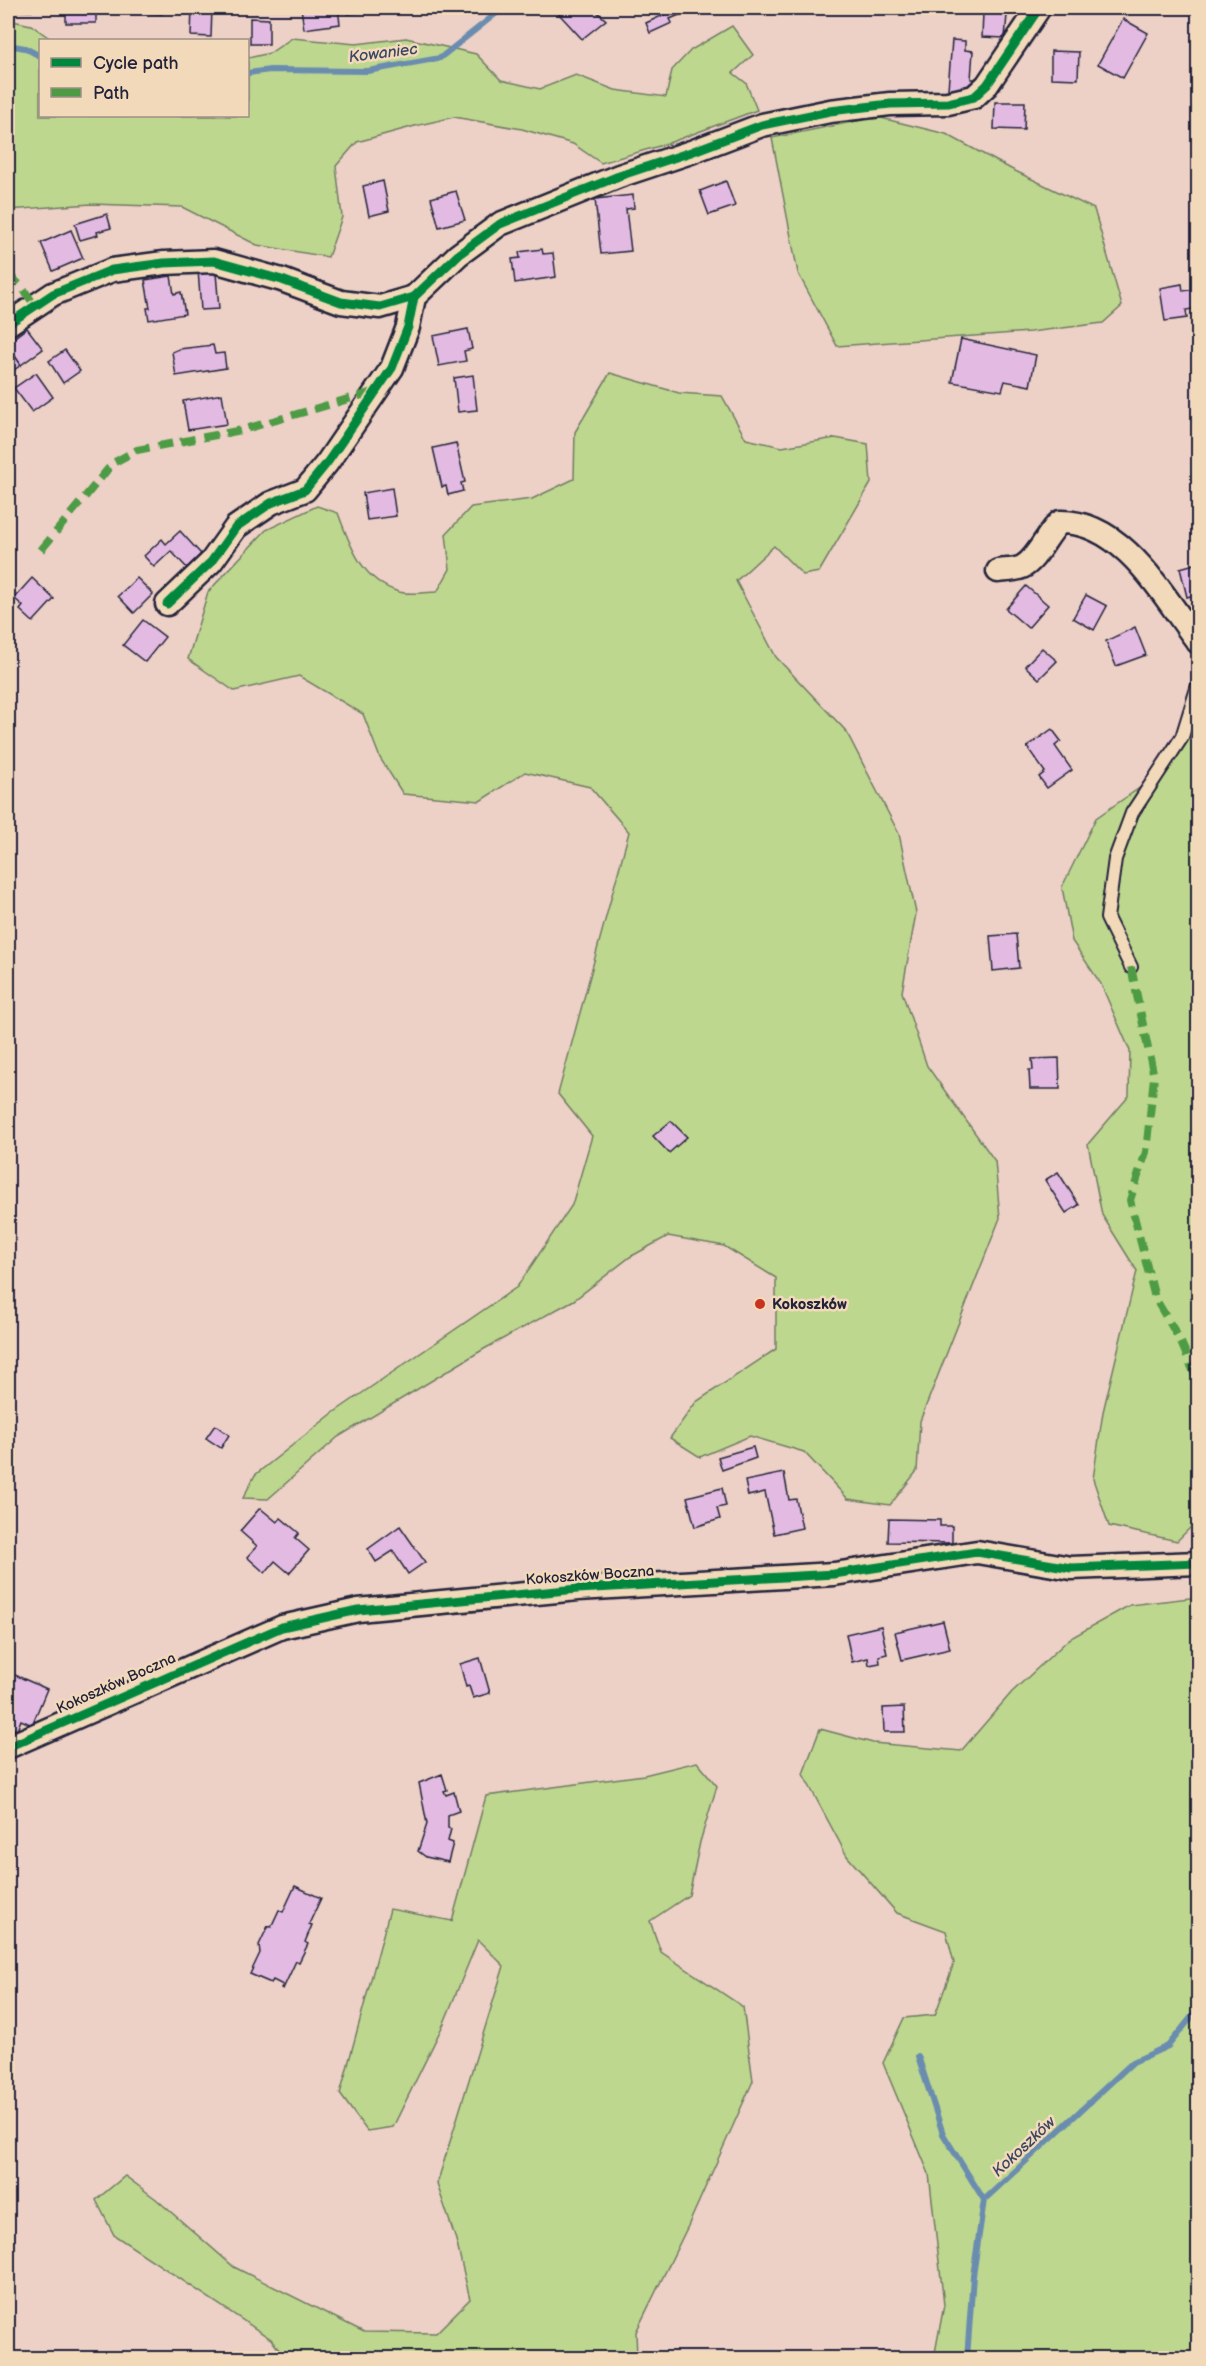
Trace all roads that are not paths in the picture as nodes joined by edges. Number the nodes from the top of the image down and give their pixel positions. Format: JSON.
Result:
{"nodes":[{"id":1,"x":1039,"y":8,"type":"edge"},
{"id":2,"x":414,"y":297,"type":"junction"},
{"id":3,"x":8,"y":324,"type":"edge"},
{"id":4,"x":998,"y":571,"type":"dead end"},
{"id":5,"x":167,"y":604,"type":"dead end"},
{"id":6,"x":1198,"y":642,"type":"edge"},
{"id":7,"x":1198,"y":685,"type":"edge"},
{"id":8,"x":1131,"y":967,"type":"dead end"},
{"id":9,"x":1198,"y":1563,"type":"edge"},
{"id":10,"x":8,"y":1747,"type":"edge"}],
"edges":[{"from":1,"to":2,"type":"street"},
{"from":2,"to":3,"type":"street"},
{"from":2,"to":5,"type":"street"},
{"from":4,"to":6,"type":"street"},
{"from":7,"to":8,"type":"lane"},
{"from":9,"to":10,"type":"street","name":"Kokoszków Boczna"}]}
